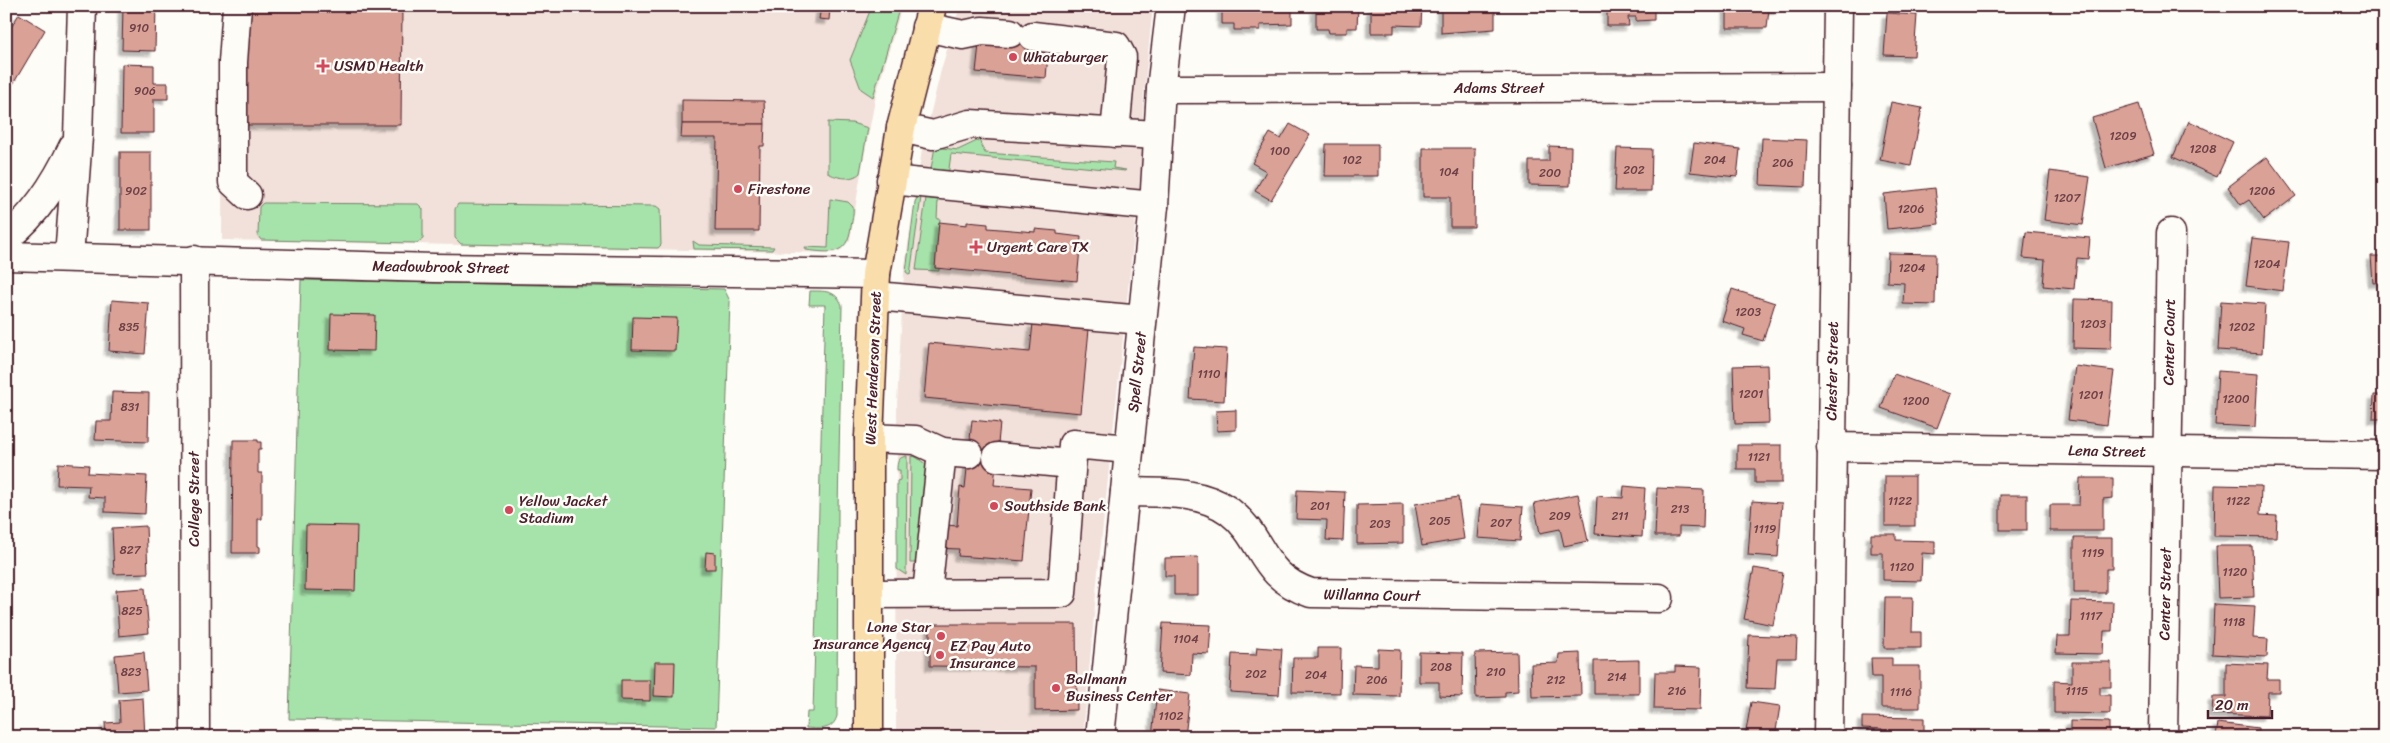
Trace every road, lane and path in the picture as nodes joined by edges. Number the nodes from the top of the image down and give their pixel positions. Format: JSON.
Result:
{"nodes":[{"id":1,"x":82,"y":6,"type":"edge"},
{"id":2,"x":237,"y":6,"type":"edge"},
{"id":3,"x":1171,"y":6,"type":"edge"},
{"id":4,"x":1838,"y":6,"type":"edge"},
{"id":5,"x":929,"y":16,"type":"edge"},
{"id":6,"x":1837,"y":87,"type":"junction"},
{"id":7,"x":1160,"y":89,"type":"junction"},
{"id":8,"x":901,"y":128,"type":"junction"},
{"id":9,"x":1115,"y":133,"type":"junction"},
{"id":10,"x":1157,"y":135,"type":"junction"},
{"id":11,"x":78,"y":137,"type":"junction"},
{"id":12,"x":891,"y":180,"type":"junction"},
{"id":13,"x":247,"y":195,"type":"dead end"},
{"id":14,"x":1154,"y":206,"type":"junction"},
{"id":15,"x":2171,"y":233,"type":"dead end"},
{"id":16,"x":6,"y":238,"type":"edge"},
{"id":17,"x":6,"y":256,"type":"edge"},
{"id":18,"x":69,"y":257,"type":"junction"},
{"id":19,"x":194,"y":260,"type":"junction"},
{"id":20,"x":876,"y":285,"type":"junction"},
{"id":21,"x":1142,"y":320,"type":"junction"},
{"id":22,"x":869,"y":438,"type":"junction"},
{"id":23,"x":1830,"y":446,"type":"junction"},
{"id":24,"x":1130,"y":449,"type":"junction"},
{"id":25,"x":2167,"y":452,"type":"junction"},
{"id":26,"x":2384,"y":455,"type":"edge"},
{"id":27,"x":997,"y":457,"type":"dead end"},
{"id":28,"x":1071,"y":464,"type":"junction"},
{"id":29,"x":1126,"y":492,"type":"junction"},
{"id":30,"x":927,"y":593,"type":"junction"},
{"id":31,"x":869,"y":594,"type":"junction"},
{"id":32,"x":1659,"y":598,"type":"dead end"},
{"id":33,"x":195,"y":737,"type":"edge"},
{"id":34,"x":869,"y":737,"type":"edge"},
{"id":35,"x":1100,"y":737,"type":"edge"},
{"id":36,"x":1828,"y":737,"type":"edge"},
{"id":37,"x":2163,"y":737,"type":"edge"}],
"edges":[{"from":1,"to":11,"type":"street"},
{"from":2,"to":13,"type":"street"},
{"from":3,"to":7,"type":"street","name":"Spell Street"},
{"from":4,"to":6,"type":"street","name":"Chester Street"},
{"from":5,"to":8,"type":"main road","name":"West Henderson Street"},
{"from":5,"to":9,"type":"street"},
{"from":6,"to":7,"type":"street","name":"Adams Street"},
{"from":6,"to":23,"type":"street","name":"Chester Street"},
{"from":7,"to":10,"type":"street","name":"Spell Street"},
{"from":8,"to":9,"type":"street"},
{"from":8,"to":12,"type":"main road","name":"West Henderson Street"},
{"from":9,"to":10,"type":"street"},
{"from":10,"to":14,"type":"street","name":"Spell Street"},
{"from":11,"to":16,"type":"street"},
{"from":11,"to":18,"type":"street"},
{"from":12,"to":14,"type":"street"},
{"from":12,"to":20,"type":"main road","name":"West Henderson Street"},
{"from":14,"to":21,"type":"street","name":"Spell Street"},
{"from":15,"to":25,"type":"street","name":"Center Court"},
{"from":17,"to":18,"type":"street","name":"Meadowbrook Street"},
{"from":18,"to":19,"type":"street","name":"Meadowbrook Street"},
{"from":19,"to":20,"type":"street","name":"Meadowbrook Street"},
{"from":19,"to":33,"type":"street","name":"College Street"},
{"from":20,"to":21,"type":"street","name":"Meadowbrook Street"},
{"from":20,"to":22,"type":"main road","name":"West Henderson Street"},
{"from":21,"to":24,"type":"street","name":"Spell Street"},
{"from":22,"to":30,"type":"street"},
{"from":22,"to":31,"type":"main road","name":"West Henderson Street"},
{"from":23,"to":25,"type":"street","name":"Lena Street"},
{"from":23,"to":36,"type":"street","name":"Chester Street"},
{"from":24,"to":28,"type":"street"},
{"from":24,"to":29,"type":"street","name":"Spell Street"},
{"from":25,"to":26,"type":"street","name":"Lena Street"},
{"from":25,"to":37,"type":"street","name":"Center Street"},
{"from":27,"to":28,"type":"street"},
{"from":28,"to":30,"type":"street"},
{"from":29,"to":32,"type":"street","name":"Willanna Court"},
{"from":29,"to":35,"type":"street","name":"Spell Street"},
{"from":30,"to":31,"type":"street"},
{"from":31,"to":34,"type":"main road","name":"West Henderson Street"}]}
